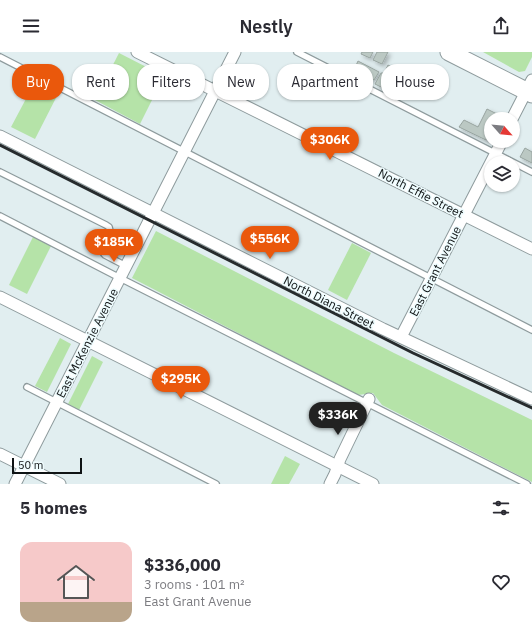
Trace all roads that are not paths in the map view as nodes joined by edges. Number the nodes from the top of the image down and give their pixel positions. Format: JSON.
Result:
{"nodes":[{"id":1,"x":137,"y":52,"type":"edge"},
{"id":2,"x":234,"y":52,"type":"edge"},
{"id":3,"x":297,"y":52,"type":"edge"},
{"id":4,"x":449,"y":52,"type":"edge"},
{"id":5,"x":0,"y":57,"type":"edge"},
{"id":6,"x":228,"y":64,"type":"edge"},
{"id":7,"x":530,"y":88,"type":"edge"},
{"id":8,"x":213,"y":89,"type":"edge"},
{"id":9,"x":213,"y":94,"type":"edge"},
{"id":10,"x":235,"y":100,"type":"edge"},
{"id":11,"x":516,"y":112,"type":"edge"},
{"id":12,"x":0,"y":136,"type":"edge"},
{"id":13,"x":498,"y":148,"type":"edge"},
{"id":14,"x":184,"y":152,"type":"junction"},
{"id":15,"x":495,"y":153,"type":"junction"},
{"id":16,"x":0,"y":172,"type":"edge"},
{"id":17,"x":532,"y":172,"type":"edge"},
{"id":18,"x":153,"y":213,"type":"junction"},
{"id":19,"x":464,"y":215,"type":"junction"},
{"id":20,"x":0,"y":216,"type":"edge"},
{"id":21,"x":532,"y":249,"type":"edge"},
{"id":22,"x":126,"y":266,"type":"junction"},
{"id":23,"x":120,"y":278,"type":"junction"},
{"id":24,"x":431,"y":278,"type":"junction"},
{"id":25,"x":0,"y":297,"type":"edge"},
{"id":26,"x":532,"y":330,"type":"edge"},
{"id":27,"x":401,"y":337,"type":"junction"},
{"id":28,"x":88,"y":340,"type":"junction"},
{"id":29,"x":27,"y":387,"type":"dead end"},
{"id":30,"x":532,"y":399,"type":"edge"},
{"id":31,"x":368,"y":401,"type":"junction"},
{"id":32,"x":56,"y":402,"type":"junction"},
{"id":33,"x":0,"y":454,"type":"edge"},
{"id":34,"x":24,"y":466,"type":"junction"},
{"id":35,"x":337,"y":466,"type":"junction"},
{"id":36,"x":15,"y":484,"type":"edge"},
{"id":37,"x":60,"y":484,"type":"edge"},
{"id":38,"x":216,"y":484,"type":"edge"},
{"id":39,"x":330,"y":484,"type":"edge"},
{"id":40,"x":373,"y":484,"type":"edge"},
{"id":41,"x":527,"y":484,"type":"edge"}],
"edges":[{"from":1,"to":8,"type":"street","name":"North Effie Street"},
{"from":2,"to":6,"type":"street","name":"East McKenzie Avenue"},
{"from":3,"to":15,"type":"lane"},
{"from":4,"to":7,"type":"main road"},
{"from":5,"to":14,"type":"lane"},
{"from":7,"to":11,"type":"street"},
{"from":9,"to":14,"type":"street","name":"East McKenzie Avenue"},
{"from":10,"to":19,"type":"street","name":"North Effie Street"},
{"from":12,"to":18,"type":"street","name":"North Diana Street"},
{"from":13,"to":15,"type":"street","name":"East Grant Avenue"},
{"from":14,"to":18,"type":"street","name":"East McKenzie Avenue"},
{"from":14,"to":24,"type":"lane"},
{"from":15,"to":17,"type":"lane"},
{"from":15,"to":19,"type":"street","name":"East Grant Avenue"},
{"from":16,"to":22,"type":"lane"},
{"from":18,"to":22,"type":"street","name":"East McKenzie Avenue"},
{"from":18,"to":27,"type":"street","name":"North Diana Street"},
{"from":19,"to":21,"type":"street","name":"North Effie Street"},
{"from":19,"to":24,"type":"street","name":"East Grant Avenue"},
{"from":20,"to":23,"type":"lane"},
{"from":22,"to":23,"type":"street","name":"East McKenzie Avenue"},
{"from":23,"to":28,"type":"street","name":"East McKenzie Avenue"},
{"from":23,"to":31,"type":"lane"},
{"from":24,"to":26,"type":"lane"},
{"from":24,"to":27,"type":"street","name":"East Grant Avenue"},
{"from":25,"to":28,"type":"street"},
{"from":27,"to":30,"type":"street","name":"North Diana Street"},
{"from":28,"to":32,"type":"street","name":"East McKenzie Avenue"},
{"from":28,"to":35,"type":"street"},
{"from":29,"to":32,"type":"lane"},
{"from":31,"to":35,"type":"street"},
{"from":31,"to":41,"type":"lane"},
{"from":32,"to":34,"type":"street","name":"East McKenzie Avenue"},
{"from":32,"to":38,"type":"lane"},
{"from":33,"to":34,"type":"street"},
{"from":34,"to":36,"type":"street","name":"East McKenzie Avenue"},
{"from":34,"to":37,"type":"street"},
{"from":35,"to":39,"type":"street"},
{"from":35,"to":40,"type":"street"}]}
